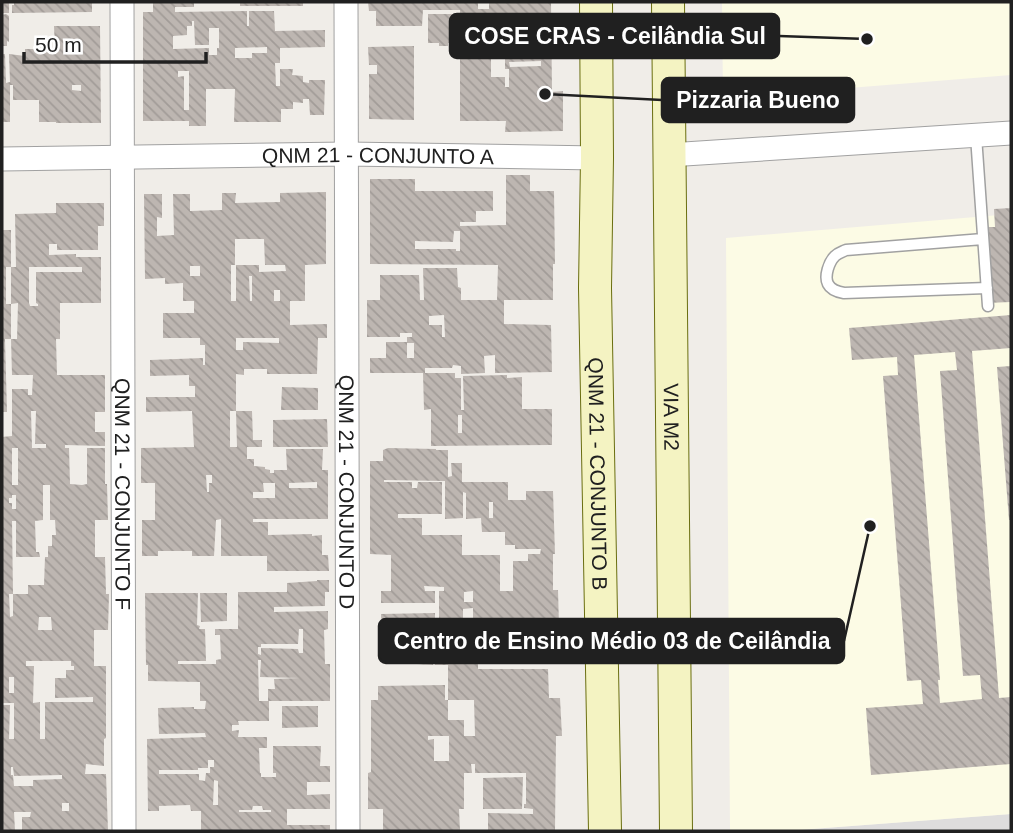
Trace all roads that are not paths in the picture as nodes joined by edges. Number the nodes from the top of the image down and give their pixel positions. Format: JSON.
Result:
{"nodes":[{"id":1,"x":122,"y":2,"type":"edge"},
{"id":2,"x":346,"y":2,"type":"edge"},
{"id":3,"x":596,"y":2,"type":"edge"},
{"id":4,"x":668,"y":2,"type":"edge"},
{"id":5,"x":1011,"y":133,"type":"edge"},
{"id":6,"x":976,"y":136,"type":"junction"},
{"id":7,"x":347,"y":154,"type":"junction"},
{"id":8,"x":669,"y":155,"type":"junction"},
{"id":9,"x":124,"y":157,"type":"junction"},
{"id":10,"x":597,"y":158,"type":"junction"},
{"id":11,"x":2,"y":159,"type":"edge"},
{"id":12,"x":983,"y":239,"type":"junction"},
{"id":13,"x":987,"y":288,"type":"junction"},
{"id":14,"x":988,"y":306,"type":"dead end"},
{"id":15,"x":124,"y":831,"type":"edge"},
{"id":16,"x":348,"y":831,"type":"edge"},
{"id":17,"x":605,"y":831,"type":"edge"},
{"id":18,"x":676,"y":831,"type":"edge"}],
"edges":[{"from":1,"to":9,"type":"street","name":"QNM 21 - CONJUNTO F"},
{"from":2,"to":7,"type":"street","name":"QNM 21 - CONJUNTO D"},
{"from":3,"to":10,"type":"main road"},
{"from":4,"to":8,"type":"main road","name":"VIA M2"},
{"from":5,"to":6,"type":"street"},
{"from":6,"to":8,"type":"street"},
{"from":6,"to":12,"type":"lane"},
{"from":7,"to":9,"type":"street","name":"QNM 21 - CONJUNTO A"},
{"from":7,"to":10,"type":"street","name":"QNM 21 - CONJUNTO A"},
{"from":7,"to":16,"type":"street","name":"QNM 21 - CONJUNTO D"},
{"from":8,"to":18,"type":"main road","name":"VIA M2"},
{"from":9,"to":11,"type":"street","name":"QNM 21 - CONJUNTO A"},
{"from":9,"to":15,"type":"street","name":"QNM 21 - CONJUNTO F"},
{"from":10,"to":17,"type":"main road","name":"QNM 21 - CONJUNTO B"},
{"from":12,"to":13,"type":"lane"},
{"from":12,"to":13,"type":"lane"},
{"from":13,"to":14,"type":"lane"}]}
